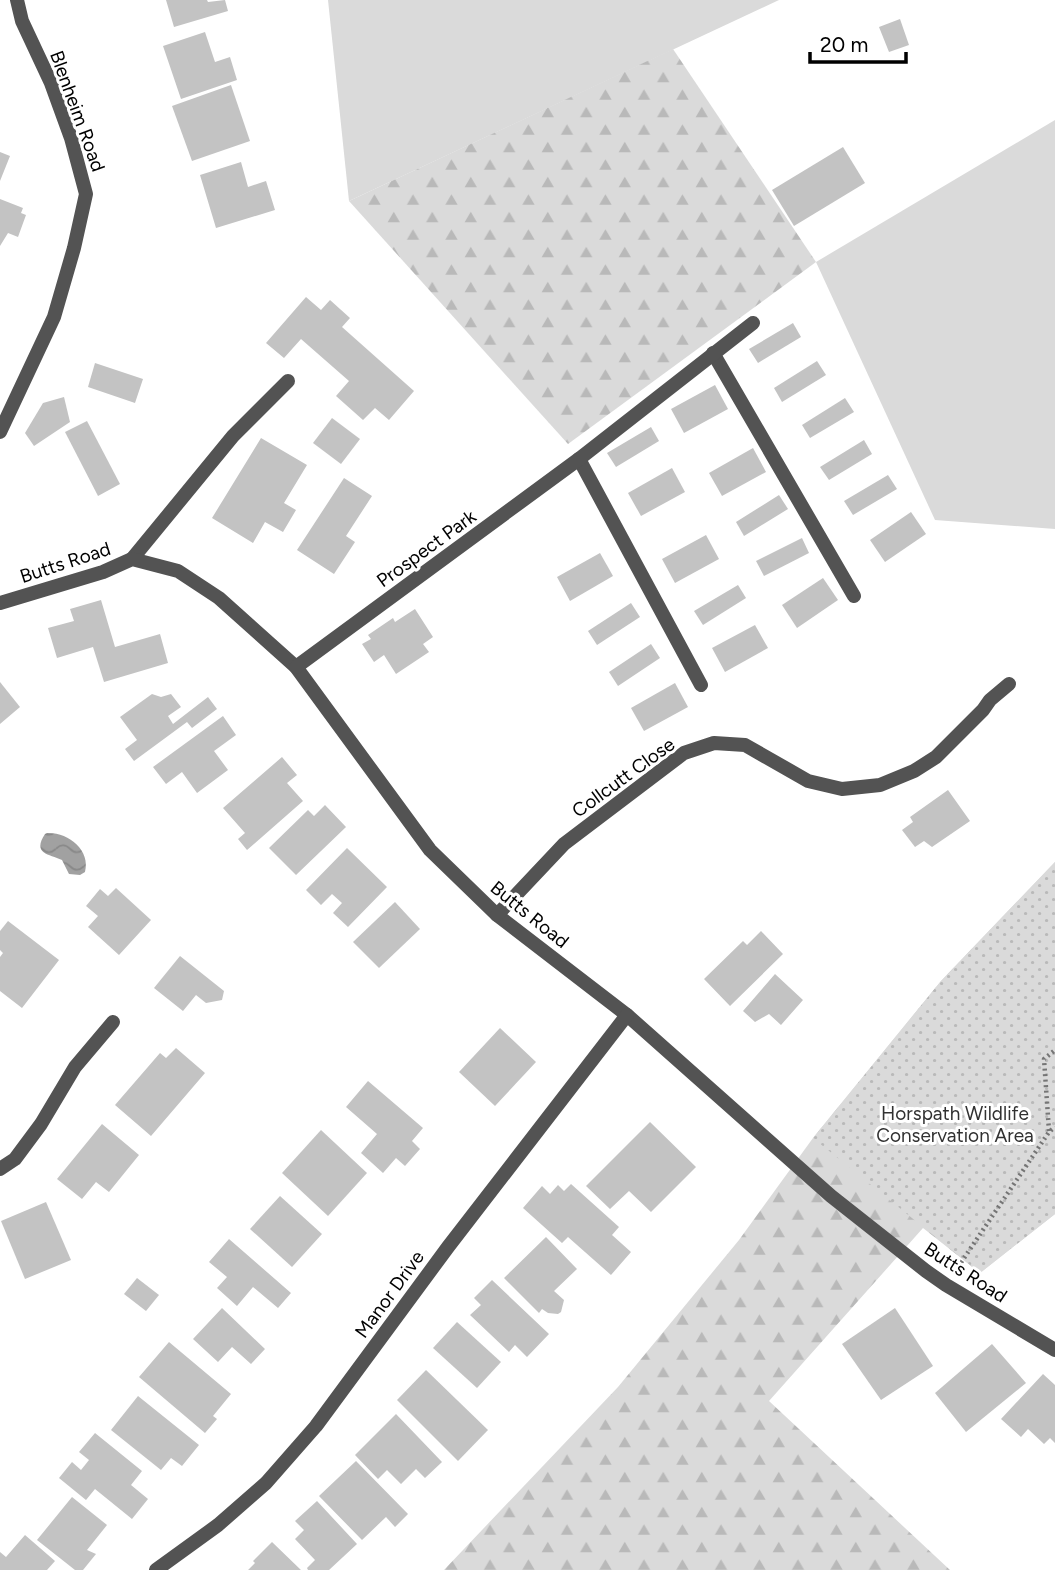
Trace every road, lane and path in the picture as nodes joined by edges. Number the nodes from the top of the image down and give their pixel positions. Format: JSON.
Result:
{"nodes":[{"id":1,"x":17,"y":0,"type":"edge"},
{"id":2,"x":753,"y":323,"type":"dead end"},
{"id":3,"x":713,"y":353,"type":"junction"},
{"id":4,"x":288,"y":381,"type":"dead end"},
{"id":5,"x":0,"y":432,"type":"edge"},
{"id":6,"x":579,"y":459,"type":"junction"},
{"id":7,"x":132,"y":559,"type":"junction"},
{"id":8,"x":854,"y":596,"type":"dead end"},
{"id":9,"x":0,"y":603,"type":"edge"},
{"id":10,"x":296,"y":667,"type":"junction"},
{"id":11,"x":1009,"y":684,"type":"dead end"},
{"id":12,"x":701,"y":685,"type":"dead end"},
{"id":13,"x":497,"y":915,"type":"junction"},
{"id":14,"x":627,"y":1015,"type":"junction"},
{"id":15,"x":113,"y":1022,"type":"dead end"},
{"id":16,"x":1055,"y":1050,"type":"edge"},
{"id":17,"x":1055,"y":1127,"type":"edge"},
{"id":18,"x":1049,"y":1132,"type":"junction"},
{"id":19,"x":0,"y":1169,"type":"edge"},
{"id":20,"x":946,"y":1285,"type":"junction"},
{"id":21,"x":1055,"y":1350,"type":"edge"},
{"id":22,"x":156,"y":1570,"type":"edge"}],
"edges":[{"from":1,"to":5,"type":"street","name":"Blenheim Road"},
{"from":2,"to":3,"type":"street","name":"Prospect Park"},
{"from":3,"to":6,"type":"street","name":"Prospect Park"},
{"from":3,"to":8,"type":"street"},
{"from":4,"to":7,"type":"street"},
{"from":6,"to":10,"type":"street","name":"Prospect Park"},
{"from":6,"to":12,"type":"street"},
{"from":7,"to":9,"type":"street","name":"Butts Road"},
{"from":7,"to":10,"type":"street","name":"Butts Road"},
{"from":10,"to":13,"type":"street","name":"Butts Road"},
{"from":11,"to":13,"type":"street","name":"Collcutt Close"},
{"from":13,"to":14,"type":"street","name":"Butts Road"},
{"from":14,"to":20,"type":"street","name":"Butts Road"},
{"from":14,"to":22,"type":"street","name":"Manor Drive"},
{"from":15,"to":19,"type":"street"},
{"from":16,"to":18,"type":"path"},
{"from":17,"to":18,"type":"path"},
{"from":18,"to":20,"type":"path"},
{"from":20,"to":21,"type":"street","name":"Butts Road"}]}
